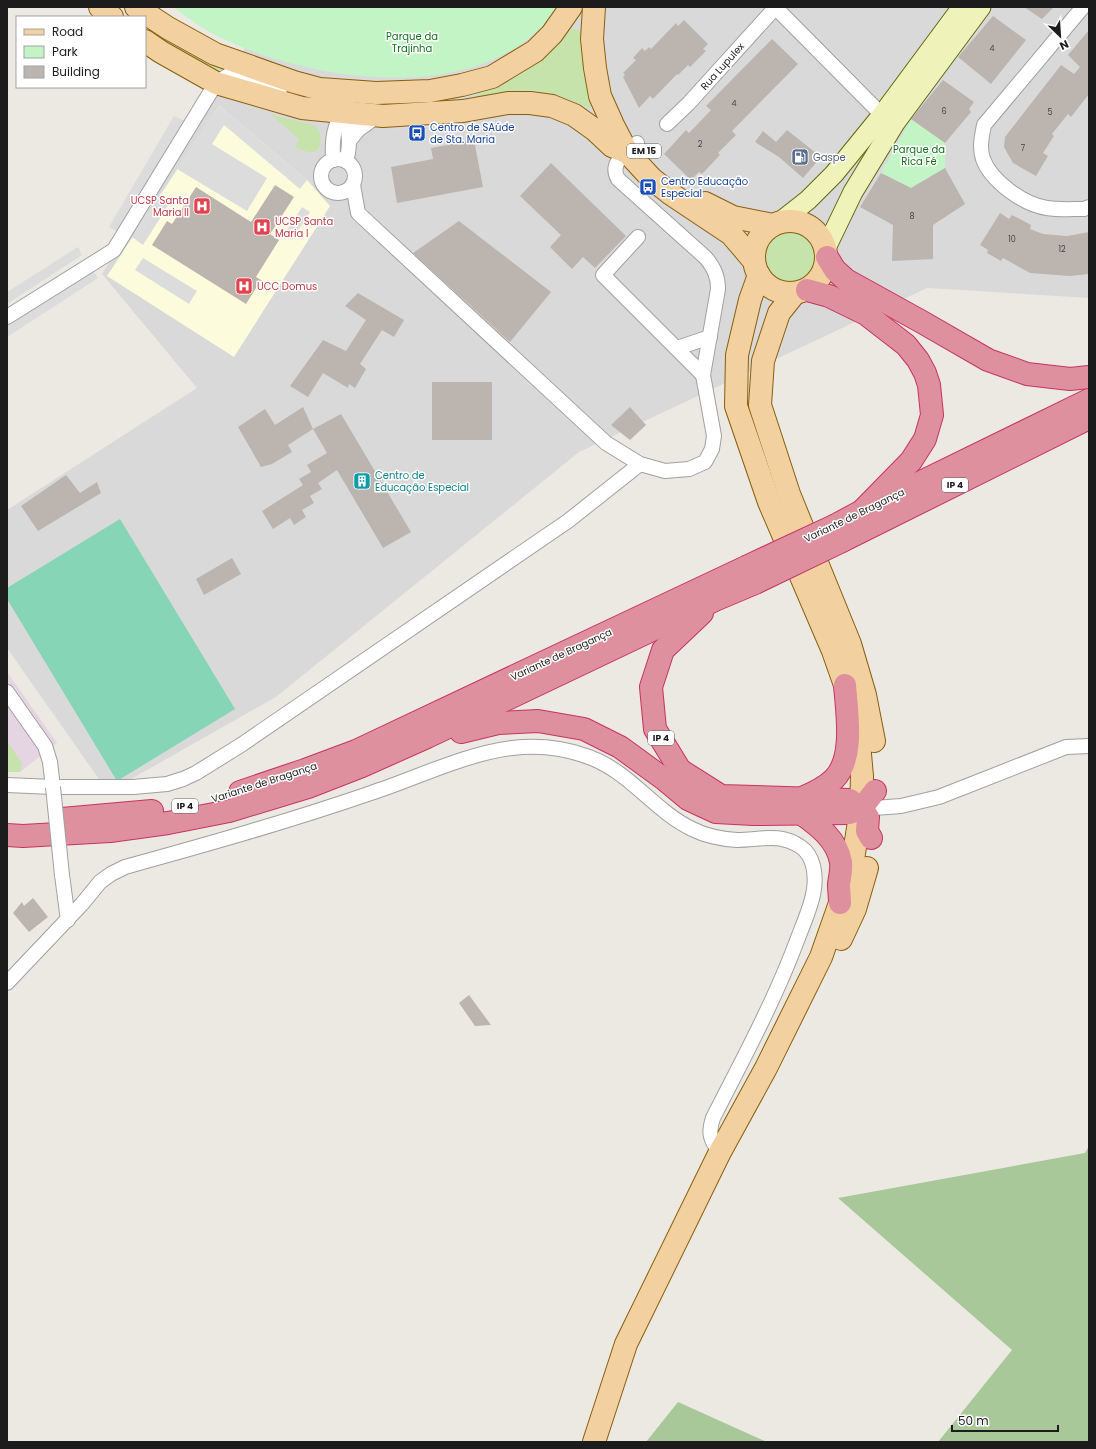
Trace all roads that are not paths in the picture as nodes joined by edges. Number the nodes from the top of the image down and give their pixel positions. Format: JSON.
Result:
{"nodes":[{"id":1,"x":100,"y":7,"type":"edge"},
{"id":2,"x":136,"y":7,"type":"edge"},
{"id":3,"x":571,"y":7,"type":"edge"},
{"id":4,"x":594,"y":7,"type":"edge"},
{"id":5,"x":608,"y":7,"type":"edge"},
{"id":6,"x":775,"y":7,"type":"edge"},
{"id":7,"x":962,"y":7,"type":"edge"},
{"id":8,"x":981,"y":7,"type":"edge"},
{"id":9,"x":1083,"y":7,"type":"edge"},
{"id":10,"x":111,"y":16,"type":"edge"},
{"id":11,"x":555,"y":29,"type":"junction"},
{"id":12,"x":598,"y":34,"type":"junction"},
{"id":13,"x":146,"y":42,"type":"edge"},
{"id":14,"x":492,"y":77,"type":"junction"},
{"id":15,"x":294,"y":82,"type":"junction"},
{"id":16,"x":216,"y":83,"type":"junction"},
{"id":17,"x":608,"y":97,"type":"junction"},
{"id":18,"x":313,"y":109,"type":"junction"},
{"id":19,"x":343,"y":113,"type":"junction"},
{"id":20,"x":574,"y":115,"type":"junction"},
{"id":21,"x":882,"y":115,"type":"junction"},
{"id":22,"x":378,"y":116,"type":"junction"},
{"id":23,"x":667,"y":124,"type":"dead end"},
{"id":24,"x":333,"y":137,"type":"junction"},
{"id":25,"x":349,"y":141,"type":"junction"},
{"id":26,"x":857,"y":145,"type":"junction"},
{"id":27,"x":632,"y":148,"type":"junction"},
{"id":28,"x":339,"y":160,"type":"junction"},
{"id":29,"x":353,"y":185,"type":"junction"},
{"id":30,"x":339,"y":193,"type":"junction"},
{"id":31,"x":1089,"y":207,"type":"edge"},
{"id":32,"x":357,"y":209,"type":"junction"},
{"id":33,"x":841,"y":214,"type":"junction"},
{"id":34,"x":777,"y":224,"type":"junction"},
{"id":35,"x":638,"y":237,"type":"dead end"},
{"id":36,"x":826,"y":253,"type":"junction"},
{"id":37,"x":756,"y":268,"type":"junction"},
{"id":38,"x":801,"y":292,"type":"junction"},
{"id":39,"x":7,"y":317,"type":"edge"},
{"id":40,"x":710,"y":337,"type":"junction"},
{"id":41,"x":677,"y":348,"type":"junction"},
{"id":42,"x":703,"y":375,"type":"junction"},
{"id":43,"x":1089,"y":377,"type":"edge"},
{"id":44,"x":1089,"y":400,"type":"edge"},
{"id":45,"x":1089,"y":418,"type":"edge"},
{"id":46,"x":640,"y":464,"type":"junction"},
{"id":47,"x":862,"y":511,"type":"junction"},
{"id":48,"x":839,"y":533,"type":"junction"},
{"id":49,"x":750,"y":575,"type":"junction"},
{"id":50,"x":717,"y":599,"type":"junction"},
{"id":51,"x":845,"y":685,"type":"junction"},
{"id":52,"x":7,"y":692,"type":"edge"},
{"id":53,"x":427,"y":737,"type":"junction"},
{"id":54,"x":1089,"y":746,"type":"edge"},
{"id":55,"x":7,"y":785,"type":"edge"},
{"id":56,"x":53,"y":787,"type":"junction"},
{"id":57,"x":870,"y":803,"type":"junction"},
{"id":58,"x":802,"y":807,"type":"junction"},
{"id":59,"x":7,"y":821,"type":"edge"},
{"id":60,"x":7,"y":835,"type":"edge"},
{"id":61,"x":871,"y":838,"type":"joint"},
{"id":62,"x":840,"y":903,"type":"junction"},
{"id":63,"x":68,"y":920,"type":"junction"},
{"id":64,"x":7,"y":983,"type":"edge"},
{"id":65,"x":720,"y":1152,"type":"junction"},
{"id":66,"x":594,"y":1442,"type":"edge"}],
"edges":[{"from":1,"to":10,"type":"main road"},
{"from":2,"to":15,"type":"main road"},
{"from":3,"to":11,"type":"main road"},
{"from":4,"to":12,"type":"main road","number":"EM 15"},
{"from":5,"to":12,"type":"main road","number":"EM 15"},
{"from":6,"to":21,"type":"street","name":"Rua Lupulex"},
{"from":6,"to":23,"type":"street","name":"Rua Lupulex"},
{"from":7,"to":21,"type":"street"},
{"from":8,"to":33,"type":"street"},
{"from":9,"to":31,"type":"street"},
{"from":11,"to":12,"type":"main road"},
{"from":11,"to":14,"type":"main road"},
{"from":12,"to":17,"type":"main road","number":"EM 15"},
{"from":13,"to":16,"type":"main road"},
{"from":14,"to":15,"type":"main road"},
{"from":14,"to":19,"type":"street"},
{"from":15,"to":16,"type":"street"},
{"from":15,"to":19,"type":"street"},
{"from":16,"to":18,"type":"main road"},
{"from":16,"to":39,"type":"street"},
{"from":17,"to":20,"type":"main road"},
{"from":17,"to":27,"type":"main road","number":"EM 15"},
{"from":18,"to":19,"type":"main road"},
{"from":18,"to":24,"type":"street"},
{"from":19,"to":22,"type":"main road"},
{"from":19,"to":24,"type":"street"},
{"from":19,"to":25,"type":"street"},
{"from":20,"to":22,"type":"main road"},
{"from":20,"to":27,"type":"main road"},
{"from":21,"to":26,"type":"street"},
{"from":22,"to":25,"type":"street"},
{"from":24,"to":28,"type":"street"},
{"from":25,"to":28,"type":"street"},
{"from":26,"to":33,"type":"street"},
{"from":26,"to":34,"type":"street"},
{"from":27,"to":34,"type":"main road","number":"EM 15"},
{"from":27,"to":37,"type":"main road","number":"EM 15"},
{"from":27,"to":40,"type":"street"},
{"from":28,"to":29,"type":"street"},
{"from":28,"to":30,"type":"street"},
{"from":29,"to":30,"type":"street"},
{"from":29,"to":32,"type":"street"},
{"from":30,"to":32,"type":"street"},
{"from":32,"to":46,"type":"street"},
{"from":33,"to":36,"type":"street"},
{"from":34,"to":36,"type":"main road","number":"EM 15"},
{"from":34,"to":37,"type":"main road"},
{"from":35,"to":41,"type":"street"},
{"from":36,"to":38,"type":"main road"},
{"from":36,"to":43,"type":"highway"},
{"from":37,"to":38,"type":"main road","number":"EM 15"},
{"from":37,"to":51,"type":"main road"},
{"from":38,"to":47,"type":"highway"},
{"from":38,"to":57,"type":"main road"},
{"from":40,"to":41,"type":"street"},
{"from":40,"to":42,"type":"street"},
{"from":41,"to":42,"type":"street"},
{"from":42,"to":46,"type":"street"},
{"from":44,"to":47,"type":"highway","name":"Variante de Bragança","number":"IP 4"},
{"from":45,"to":48,"type":"highway","name":"Variante de Bragança","number":"IP 4"},
{"from":46,"to":56,"type":"street"},
{"from":47,"to":48,"type":"highway","name":"Variante de Bragança","number":"IP 4"},
{"from":48,"to":49,"type":"highway","name":"Variante de Bragança","number":"IP 4","bridge":true},
{"from":49,"to":50,"type":"highway","name":"Variante de Bragança","number":"IP 4"},
{"from":49,"to":59,"type":"highway","name":"Variante de Bragança","number":"IP 4"},
{"from":50,"to":53,"type":"highway","name":"Variante de Bragança","number":"IP 4"},
{"from":50,"to":58,"type":"highway","number":"IP 4"},
{"from":51,"to":57,"type":"main road"},
{"from":51,"to":58,"type":"highway","number":"IP 4"},
{"from":52,"to":56,"type":"street"},
{"from":53,"to":58,"type":"highway"},
{"from":53,"to":60,"type":"highway","name":"Variante de Bragança","number":"IP 4"},
{"from":54,"to":57,"type":"street"},
{"from":55,"to":56,"type":"street"},
{"from":56,"to":63,"type":"street","bridge":true},
{"from":57,"to":58,"type":"highway","number":"IP 4"},
{"from":57,"to":61,"type":"highway"},
{"from":57,"to":62,"type":"main road"},
{"from":58,"to":62,"type":"highway"},
{"from":61,"to":65,"type":"main road"},
{"from":62,"to":65,"type":"main road"},
{"from":63,"to":64,"type":"street"},
{"from":63,"to":65,"type":"street"},
{"from":65,"to":66,"type":"main road"}]}
